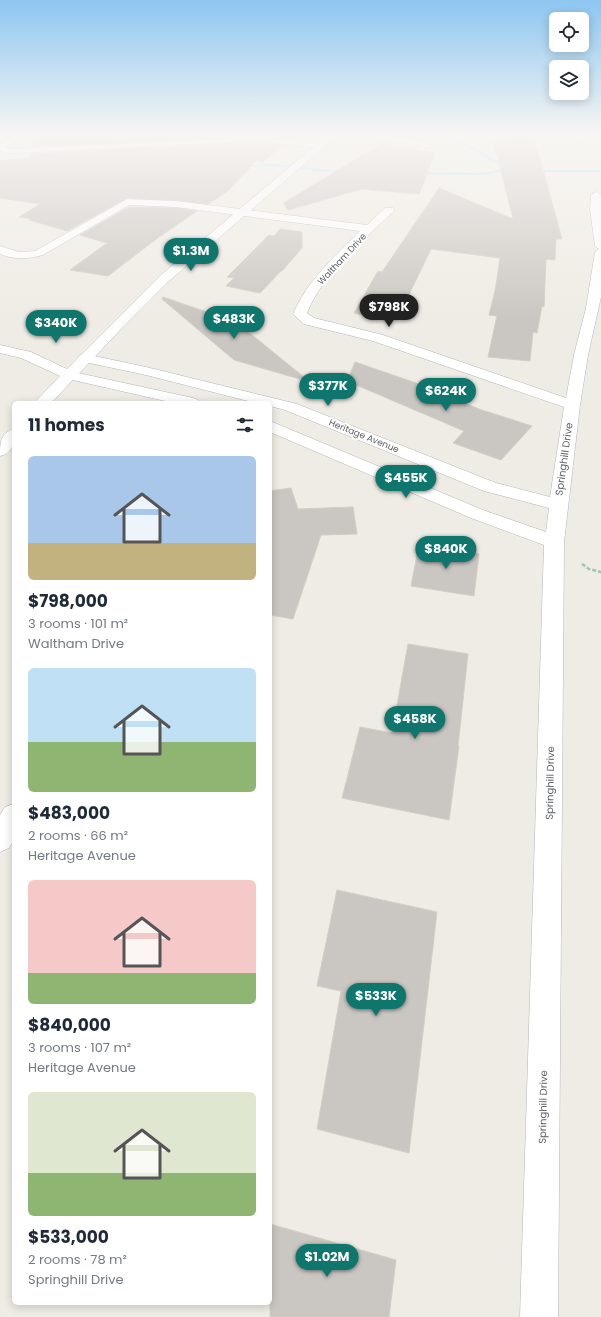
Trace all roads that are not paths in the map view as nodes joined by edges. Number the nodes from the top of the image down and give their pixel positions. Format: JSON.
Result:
{"nodes":[{"id":1,"x":263,"y":195,"type":"edge"},
{"id":2,"x":596,"y":195,"type":"dead end"},
{"id":3,"x":389,"y":210,"type":"dead end"},
{"id":4,"x":243,"y":212,"type":"junction"},
{"id":5,"x":370,"y":229,"type":"junction"},
{"id":6,"x":601,"y":246,"type":"edge"},
{"id":7,"x":0,"y":250,"type":"edge"},
{"id":8,"x":601,"y":252,"type":"edge"},
{"id":9,"x":0,"y":349,"type":"edge"},
{"id":10,"x":26,"y":355,"type":"junction"},
{"id":11,"x":72,"y":358,"type":"junction"},
{"id":12,"x":69,"y":375,"type":"junction"},
{"id":13,"x":44,"y":401,"type":"edge"},
{"id":14,"x":185,"y":401,"type":"edge"},
{"id":15,"x":267,"y":401,"type":"edge"},
{"id":16,"x":272,"y":402,"type":"edge"},
{"id":17,"x":572,"y":405,"type":"junction"},
{"id":18,"x":272,"y":427,"type":"edge"},
{"id":19,"x":12,"y":436,"type":"edge"},
{"id":20,"x":0,"y":451,"type":"edge"},
{"id":21,"x":558,"y":505,"type":"junction"},
{"id":22,"x":554,"y":542,"type":"junction"},
{"id":23,"x":12,"y":819,"type":"edge"},
{"id":24,"x":0,"y":840,"type":"edge"},
{"id":25,"x":539,"y":1317,"type":"edge"}],
"edges":[{"from":1,"to":4,"type":"street"},
{"from":2,"to":6,"type":"street"},
{"from":3,"to":5,"type":"street","name":"Waltham Drive"},
{"from":4,"to":5,"type":"street"},
{"from":4,"to":7,"type":"street"},
{"from":4,"to":11,"type":"street"},
{"from":5,"to":17,"type":"street","name":"Waltham Drive"},
{"from":8,"to":17,"type":"street","name":"Springhill Drive"},
{"from":9,"to":10,"type":"street","name":"Heritage Avenue"},
{"from":10,"to":11,"type":"street","name":"Heritage Avenue"},
{"from":10,"to":12,"type":"street","name":"Heritage Avenue"},
{"from":11,"to":12,"type":"street"},
{"from":11,"to":15,"type":"street","name":"Heritage Avenue"},
{"from":12,"to":13,"type":"street"},
{"from":12,"to":14,"type":"street","name":"Heritage Avenue"},
{"from":16,"to":21,"type":"street","name":"Heritage Avenue"},
{"from":17,"to":21,"type":"street","name":"Springhill Drive"},
{"from":18,"to":22,"type":"street"},
{"from":19,"to":20,"type":"street"},
{"from":21,"to":22,"type":"street","name":"Springhill Drive"},
{"from":22,"to":25,"type":"street","name":"Springhill Drive"},
{"from":23,"to":24,"type":"street"}]}
